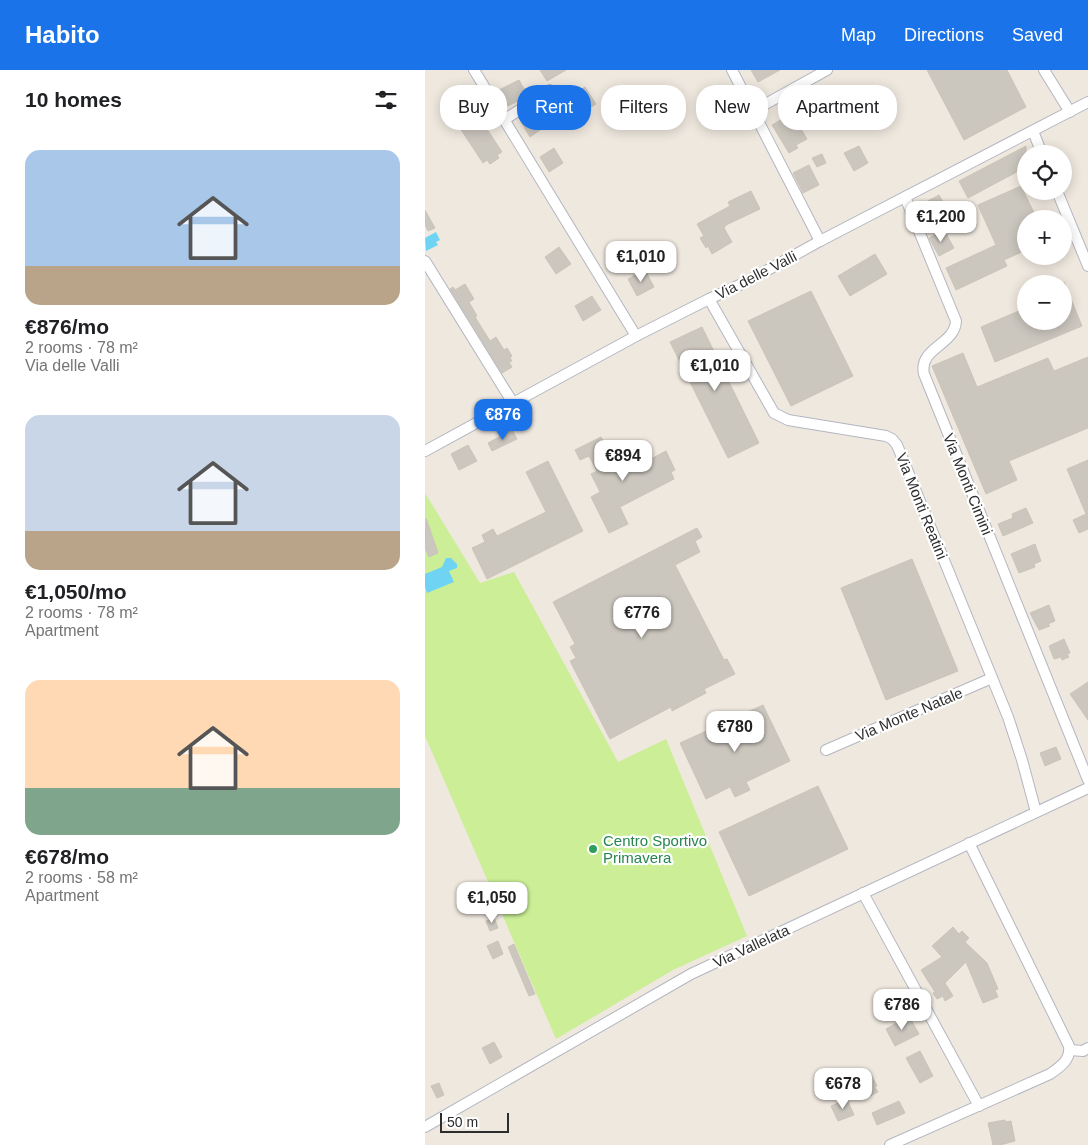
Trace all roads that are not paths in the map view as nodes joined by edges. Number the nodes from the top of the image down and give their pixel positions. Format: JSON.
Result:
{"nodes":[{"id":1,"x":473,"y":70,"type":"edge"},
{"id":2,"x":732,"y":70,"type":"edge"},
{"id":3,"x":827,"y":70,"type":"edge"},
{"id":4,"x":1045,"y":70,"type":"edge"},
{"id":5,"x":482,"y":85,"type":"edge"},
{"id":6,"x":740,"y":85,"type":"edge"},
{"id":7,"x":1088,"y":102,"type":"edge"},
{"id":8,"x":768,"y":103,"type":"edge"},
{"id":9,"x":1070,"y":112,"type":"junction"},
{"id":10,"x":507,"y":125,"type":"edge"},
{"id":11,"x":763,"y":130,"type":"edge"},
{"id":12,"x":1033,"y":131,"type":"junction"},
{"id":13,"x":1038,"y":145,"type":"edge"},
{"id":14,"x":905,"y":197,"type":"junction"},
{"id":15,"x":1061,"y":200,"type":"edge"},
{"id":16,"x":820,"y":241,"type":"junction"},
{"id":17,"x":425,"y":261,"type":"edge"},
{"id":18,"x":1088,"y":266,"type":"edge"},
{"id":19,"x":709,"y":299,"type":"junction"},
{"id":20,"x":636,"y":336,"type":"junction"},
{"id":21,"x":513,"y":403,"type":"junction"},
{"id":22,"x":425,"y":451,"type":"edge"},
{"id":23,"x":992,"y":678,"type":"junction"},
{"id":24,"x":826,"y":750,"type":"dead end"},
{"id":25,"x":1088,"y":780,"type":"edge"},
{"id":26,"x":1088,"y":788,"type":"edge"},
{"id":27,"x":1036,"y":812,"type":"junction"},
{"id":28,"x":969,"y":843,"type":"junction"},
{"id":29,"x":863,"y":893,"type":"junction"},
{"id":30,"x":1088,"y":1048,"type":"edge"},
{"id":31,"x":1069,"y":1050,"type":"junction"},
{"id":32,"x":979,"y":1106,"type":"junction"},
{"id":33,"x":425,"y":1127,"type":"edge"},
{"id":34,"x":890,"y":1145,"type":"edge"}],
"edges":[{"from":1,"to":5,"type":"street"},
{"from":2,"to":6,"type":"street"},
{"from":3,"to":8,"type":"street"},
{"from":4,"to":9,"type":"street"},
{"from":7,"to":9,"type":"street","name":"Via delle Valli"},
{"from":9,"to":12,"type":"street","name":"Via delle Valli"},
{"from":10,"to":20,"type":"street"},
{"from":11,"to":16,"type":"street"},
{"from":12,"to":13,"type":"street"},
{"from":12,"to":14,"type":"street","name":"Via delle Valli"},
{"from":14,"to":16,"type":"street","name":"Via delle Valli"},
{"from":14,"to":25,"type":"street","name":"Via Monti Cimini"},
{"from":15,"to":18,"type":"street"},
{"from":16,"to":19,"type":"street","name":"Via delle Valli"},
{"from":17,"to":21,"type":"street"},
{"from":19,"to":20,"type":"street","name":"Via delle Valli"},
{"from":19,"to":23,"type":"street","name":"Via Monti Reatini"},
{"from":20,"to":21,"type":"street","name":"Via delle Valli"},
{"from":21,"to":22,"type":"street","name":"Via delle Valli"},
{"from":23,"to":24,"type":"street","name":"Via Monte Natale"},
{"from":23,"to":27,"type":"street","name":"Via Monti Reatini"},
{"from":26,"to":27,"type":"street","name":"Via Vallelata"},
{"from":27,"to":28,"type":"street","name":"Via Vallelata"},
{"from":28,"to":29,"type":"street","name":"Via Vallelata"},
{"from":28,"to":31,"type":"street"},
{"from":29,"to":32,"type":"street"},
{"from":29,"to":33,"type":"street","name":"Via Vallelata"},
{"from":30,"to":31,"type":"street"},
{"from":31,"to":32,"type":"street"},
{"from":32,"to":34,"type":"street"}]}
